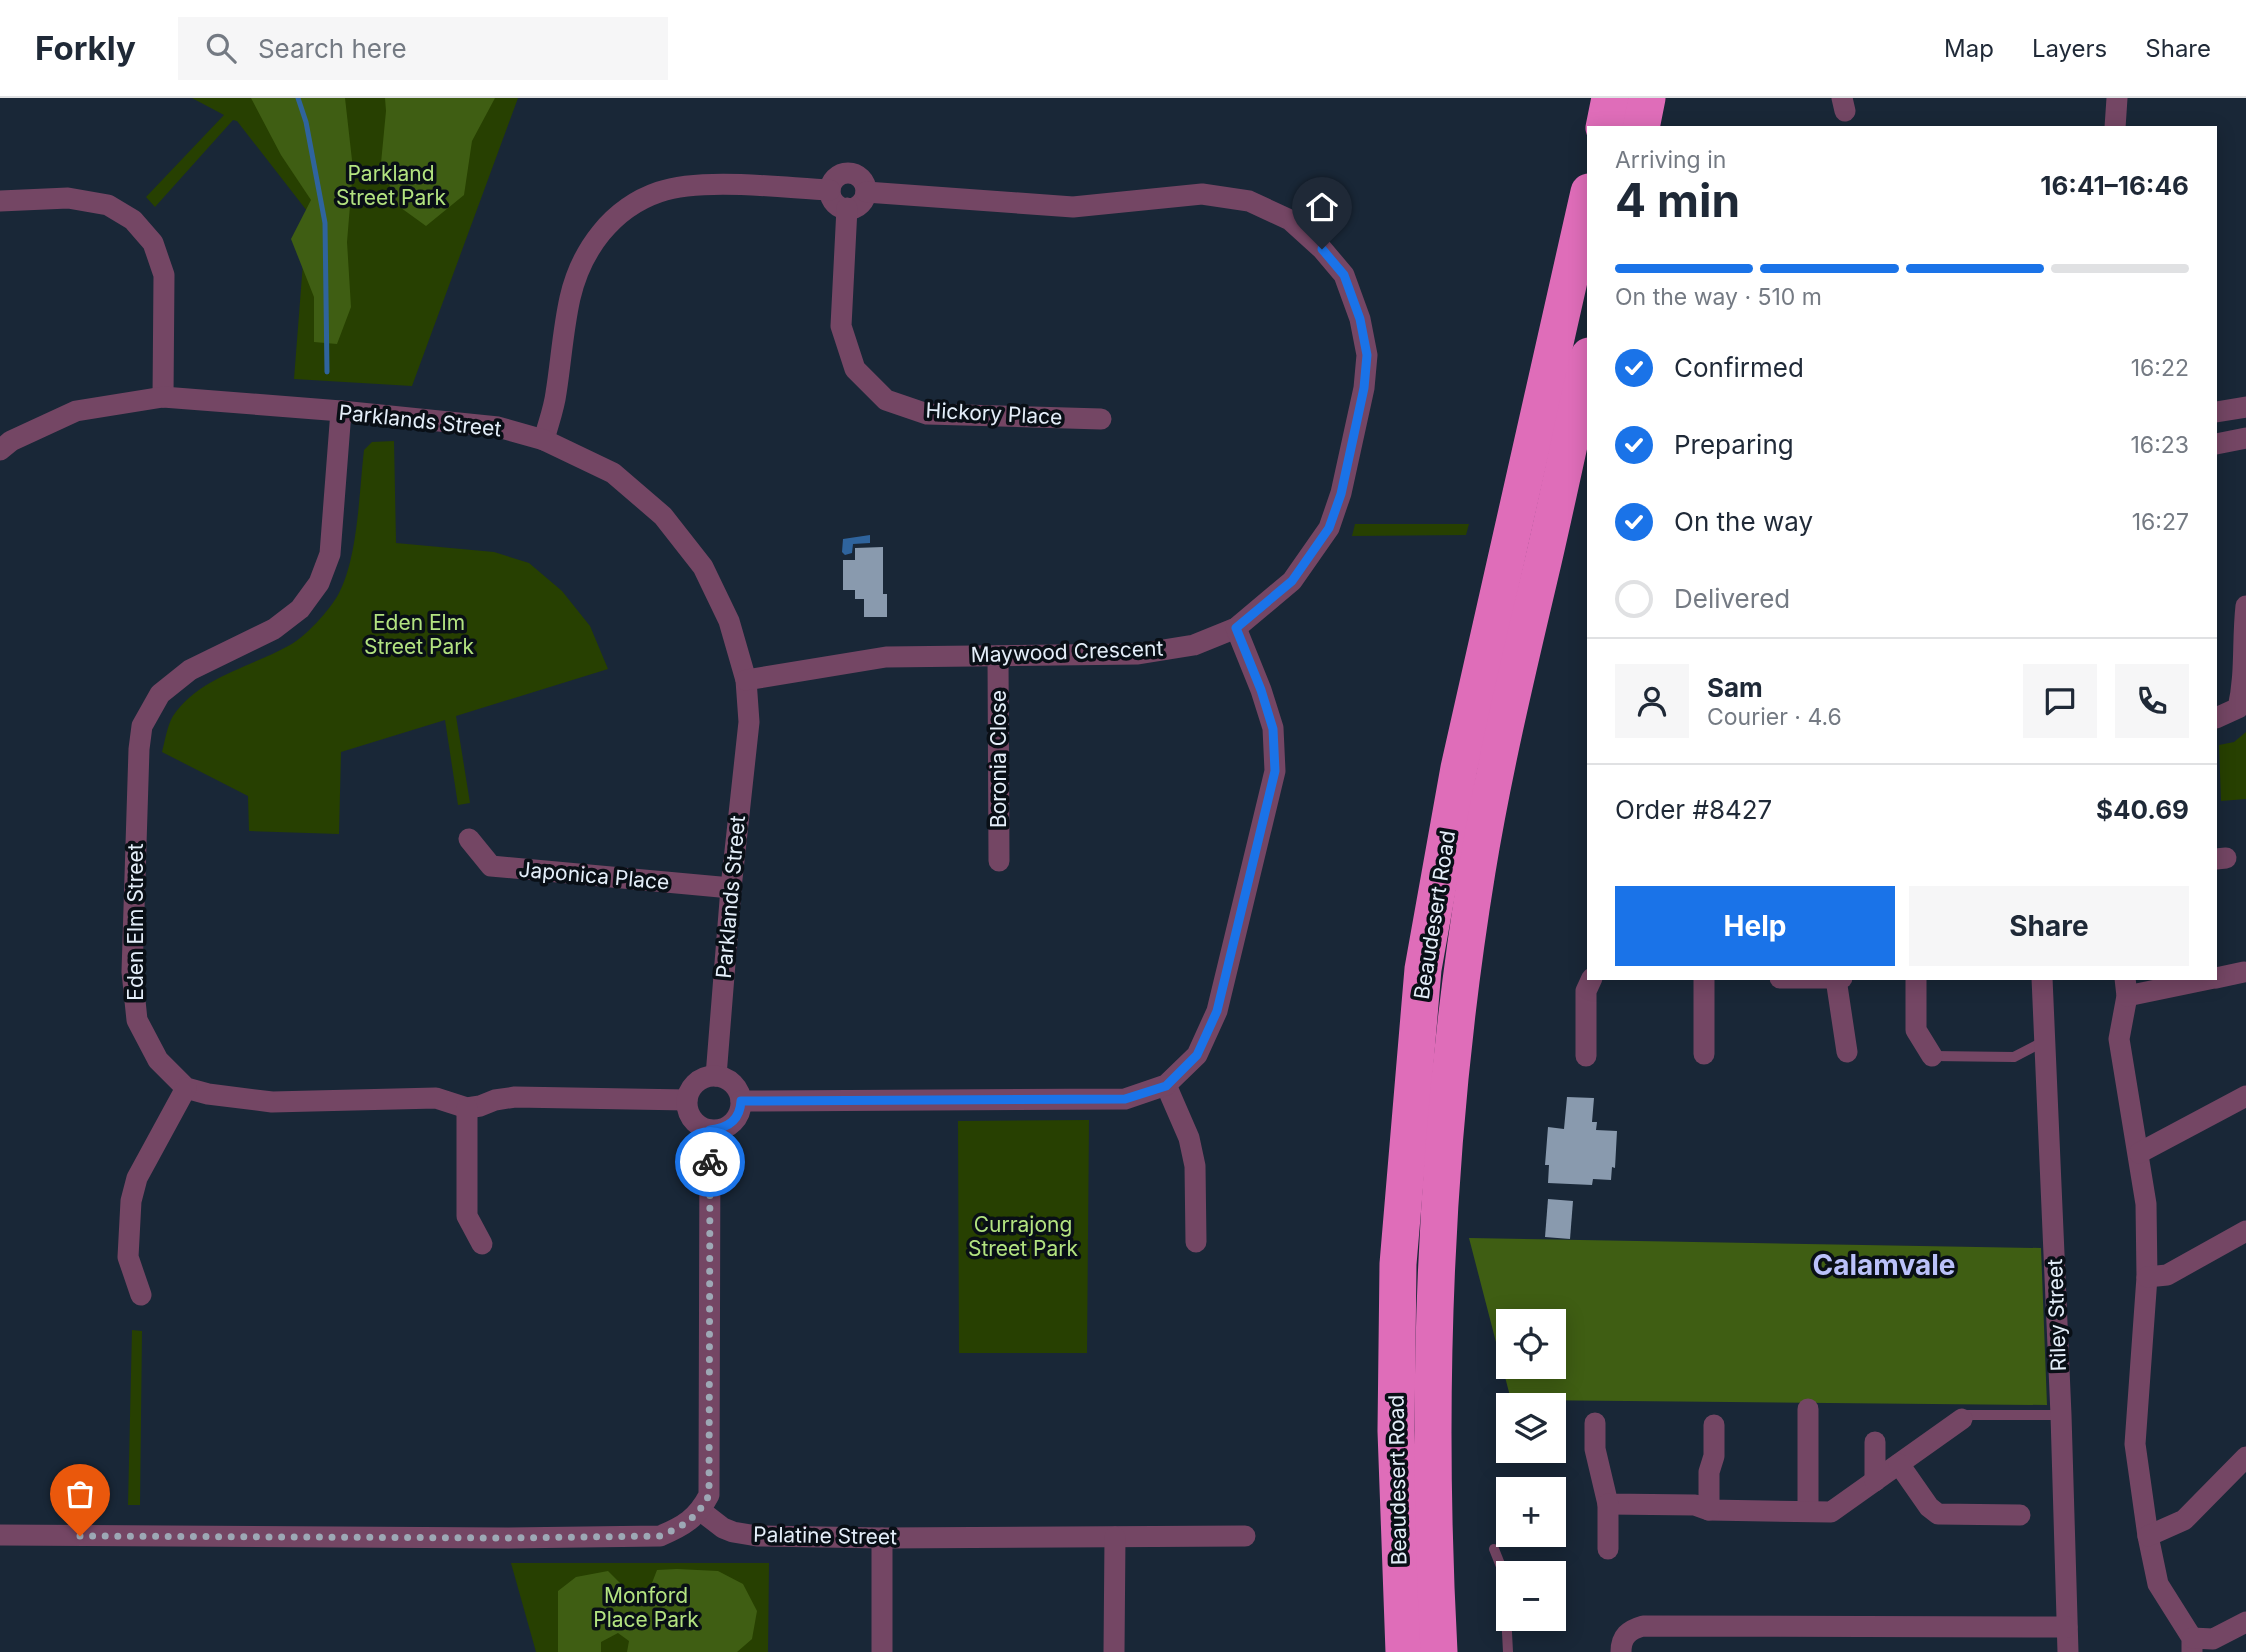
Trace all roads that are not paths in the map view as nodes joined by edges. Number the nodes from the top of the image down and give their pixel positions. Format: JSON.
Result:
{"nodes":[{"id":1,"x":1610,"y":98,"type":"edge"},
{"id":2,"x":1647,"y":98,"type":"edge"},
{"id":3,"x":2117,"y":98,"type":"edge"},
{"id":4,"x":1604,"y":126,"type":"edge"},
{"id":5,"x":1641,"y":126,"type":"edge"},
{"id":6,"x":2115,"y":126,"type":"edge"},
{"id":7,"x":830,"y":190,"type":"junction"},
{"id":8,"x":866,"y":192,"type":"junction"},
{"id":9,"x":0,"y":201,"type":"edge"},
{"id":10,"x":847,"y":208,"type":"junction"},
{"id":11,"x":1587,"y":217,"type":"edge"},
{"id":12,"x":1573,"y":390,"type":"edge"},
{"id":13,"x":163,"y":397,"type":"junction"},
{"id":14,"x":2246,"y":407,"type":"edge"},
{"id":15,"x":341,"y":411,"type":"junction"},
{"id":16,"x":2217,"y":412,"type":"edge"},
{"id":17,"x":1101,"y":419,"type":"dead end"},
{"id":18,"x":2246,"y":438,"type":"edge"},
{"id":19,"x":544,"y":440,"type":"junction"},
{"id":20,"x":2217,"y":444,"type":"edge"},
{"id":21,"x":0,"y":450,"type":"edge"},
{"id":22,"x":1577,"y":459,"type":"edge"},
{"id":23,"x":2246,"y":606,"type":"edge"},
{"id":24,"x":1236,"y":628,"type":"junction"},
{"id":25,"x":998,"y":656,"type":"junction"},
{"id":26,"x":746,"y":680,"type":"junction"},
{"id":27,"x":2217,"y":718,"type":"edge"},
{"id":28,"x":469,"y":839,"type":"dead end"},
{"id":29,"x":999,"y":861,"type":"dead end"},
{"id":30,"x":731,"y":888,"type":"junction"},
{"id":31,"x":2244,"y":972,"type":"edge"},
{"id":32,"x":2217,"y":978,"type":"edge"},
{"id":33,"x":1591,"y":980,"type":"edge"},
{"id":34,"x":1704,"y":980,"type":"edge"},
{"id":35,"x":1839,"y":980,"type":"edge"},
{"id":36,"x":1916,"y":980,"type":"edge"},
{"id":37,"x":2042,"y":980,"type":"edge"},
{"id":38,"x":2195,"y":980,"type":"edge"},
{"id":39,"x":2126,"y":987,"type":"edge"},
{"id":40,"x":2045,"y":1041,"type":"junction"},
{"id":41,"x":1847,"y":1052,"type":"dead end"},
{"id":42,"x":1704,"y":1054,"type":"dead end"},
{"id":43,"x":1586,"y":1056,"type":"dead end"},
{"id":44,"x":1932,"y":1056,"type":"joint"},
{"id":45,"x":716,"y":1076,"type":"junction"},
{"id":46,"x":1166,"y":1086,"type":"junction"},
{"id":47,"x":186,"y":1088,"type":"junction"},
{"id":48,"x":2246,"y":1096,"type":"edge"},
{"id":49,"x":687,"y":1100,"type":"junction"},
{"id":50,"x":741,"y":1101,"type":"junction"},
{"id":51,"x":467,"y":1108,"type":"junction"},
{"id":52,"x":710,"y":1130,"type":"junction"},
{"id":53,"x":2139,"y":1153,"type":"junction"},
{"id":54,"x":2246,"y":1231,"type":"edge"},
{"id":55,"x":1196,"y":1242,"type":"dead end"},
{"id":56,"x":482,"y":1244,"type":"dead end"},
{"id":57,"x":2147,"y":1277,"type":"junction"},
{"id":58,"x":141,"y":1295,"type":"dead end"},
{"id":59,"x":1808,"y":1409,"type":"dead end"},
{"id":60,"x":2061,"y":1415,"type":"junction"},
{"id":61,"x":1962,"y":1419,"type":"joint"},
{"id":62,"x":1595,"y":1423,"type":"dead end"},
{"id":63,"x":1714,"y":1425,"type":"dead end"},
{"id":64,"x":1875,"y":1442,"type":"dead end"},
{"id":65,"x":2246,"y":1457,"type":"edge"},
{"id":66,"x":1899,"y":1464,"type":"junction"},
{"id":67,"x":1875,"y":1480,"type":"junction"},
{"id":68,"x":1608,"y":1504,"type":"junction"},
{"id":69,"x":1709,"y":1510,"type":"junction"},
{"id":70,"x":701,"y":1511,"type":"junction"},
{"id":71,"x":1808,"y":1511,"type":"junction"},
{"id":72,"x":2020,"y":1515,"type":"dead end"},
{"id":73,"x":0,"y":1535,"type":"edge"},
{"id":74,"x":1245,"y":1536,"type":"dead end"},
{"id":75,"x":2148,"y":1536,"type":"junction"},
{"id":76,"x":1115,"y":1537,"type":"junction"},
{"id":77,"x":882,"y":1538,"type":"junction"},
{"id":78,"x":1493,"y":1549,"type":"dead end"},
{"id":79,"x":1608,"y":1549,"type":"dead end"},
{"id":80,"x":2246,"y":1622,"type":"edge"},
{"id":81,"x":2067,"y":1627,"type":"junction"},
{"id":82,"x":2192,"y":1645,"type":"edge"},
{"id":83,"x":882,"y":1652,"type":"edge"},
{"id":84,"x":1115,"y":1652,"type":"edge"},
{"id":85,"x":1404,"y":1652,"type":"edge"},
{"id":86,"x":1439,"y":1652,"type":"edge"},
{"id":87,"x":1508,"y":1652,"type":"edge"},
{"id":88,"x":1621,"y":1652,"type":"edge"},
{"id":89,"x":2068,"y":1652,"type":"edge"}],
"edges":[{"from":1,"to":4,"type":"highway"},
{"from":2,"to":5,"type":"highway"},
{"from":3,"to":6,"type":"street"},
{"from":7,"to":8,"type":"street"},
{"from":7,"to":10,"type":"street"},
{"from":7,"to":19,"type":"street"},
{"from":8,"to":10,"type":"street"},
{"from":8,"to":24,"type":"street","name":"Maywood Crescent"},
{"from":9,"to":13,"type":"street"},
{"from":10,"to":17,"type":"street","name":"Hickory Place"},
{"from":11,"to":12,"type":"highway","name":"Beaudesert Road"},
{"from":12,"to":22,"type":"highway","name":"Beaudesert Road"},
{"from":12,"to":85,"type":"highway","name":"Beaudesert Road"},
{"from":13,"to":15,"type":"street","name":"Parklands Street"},
{"from":13,"to":21,"type":"street","name":"Parklands Street"},
{"from":14,"to":16,"type":"street"},
{"from":15,"to":19,"type":"street","name":"Parklands Street"},
{"from":15,"to":47,"type":"street","name":"Eden Elm Street"},
{"from":18,"to":20,"type":"street"},
{"from":19,"to":26,"type":"street","name":"Parklands Street"},
{"from":22,"to":86,"type":"highway","name":"Beaudesert Road"},
{"from":23,"to":27,"type":"street"},
{"from":24,"to":25,"type":"street","name":"Maywood Crescent"},
{"from":24,"to":46,"type":"street"},
{"from":25,"to":26,"type":"street","name":"Maywood Crescent"},
{"from":25,"to":29,"type":"street","name":"Boronia Close"},
{"from":26,"to":30,"type":"street","name":"Parklands Street"},
{"from":28,"to":30,"type":"street","name":"Japonica Place"},
{"from":30,"to":45,"type":"street","name":"Parklands Street"},
{"from":31,"to":32,"type":"street"},
{"from":33,"to":43,"type":"street"},
{"from":34,"to":42,"type":"street"},
{"from":35,"to":41,"type":"street"},
{"from":36,"to":44,"type":"street"},
{"from":37,"to":40,"type":"street","name":"Riley Street"},
{"from":38,"to":39,"type":"street"},
{"from":39,"to":53,"type":"street"},
{"from":40,"to":44,"type":"lane"},
{"from":40,"to":60,"type":"street","name":"Riley Street"},
{"from":45,"to":49,"type":"street"},
{"from":45,"to":50,"type":"street"},
{"from":46,"to":50,"type":"street"},
{"from":46,"to":55,"type":"street"},
{"from":47,"to":51,"type":"street"},
{"from":47,"to":58,"type":"street"},
{"from":48,"to":53,"type":"street"},
{"from":49,"to":51,"type":"street"},
{"from":49,"to":52,"type":"street"},
{"from":50,"to":52,"type":"street"},
{"from":51,"to":56,"type":"street"},
{"from":52,"to":70,"type":"street"},
{"from":53,"to":57,"type":"street"},
{"from":54,"to":57,"type":"street"},
{"from":57,"to":75,"type":"street"},
{"from":59,"to":71,"type":"street"},
{"from":60,"to":61,"type":"lane"},
{"from":60,"to":81,"type":"street","name":"Riley Street"},
{"from":61,"to":66,"type":"street"},
{"from":62,"to":68,"type":"street"},
{"from":63,"to":69,"type":"street"},
{"from":64,"to":67,"type":"street"},
{"from":65,"to":75,"type":"street"},
{"from":66,"to":67,"type":"street"},
{"from":66,"to":72,"type":"street"},
{"from":67,"to":71,"type":"street"},
{"from":68,"to":69,"type":"street"},
{"from":68,"to":79,"type":"street"},
{"from":69,"to":71,"type":"street"},
{"from":70,"to":73,"type":"street"},
{"from":70,"to":77,"type":"street","name":"Palatine Street"},
{"from":74,"to":76,"type":"street","name":"Palatine Street"},
{"from":75,"to":82,"type":"street"},
{"from":76,"to":77,"type":"street","name":"Palatine Street"},
{"from":76,"to":84,"type":"street"},
{"from":77,"to":83,"type":"street"},
{"from":78,"to":87,"type":"lane"},
{"from":80,"to":82,"type":"street"},
{"from":81,"to":88,"type":"street"},
{"from":81,"to":89,"type":"street","name":"Riley Street"}]}
